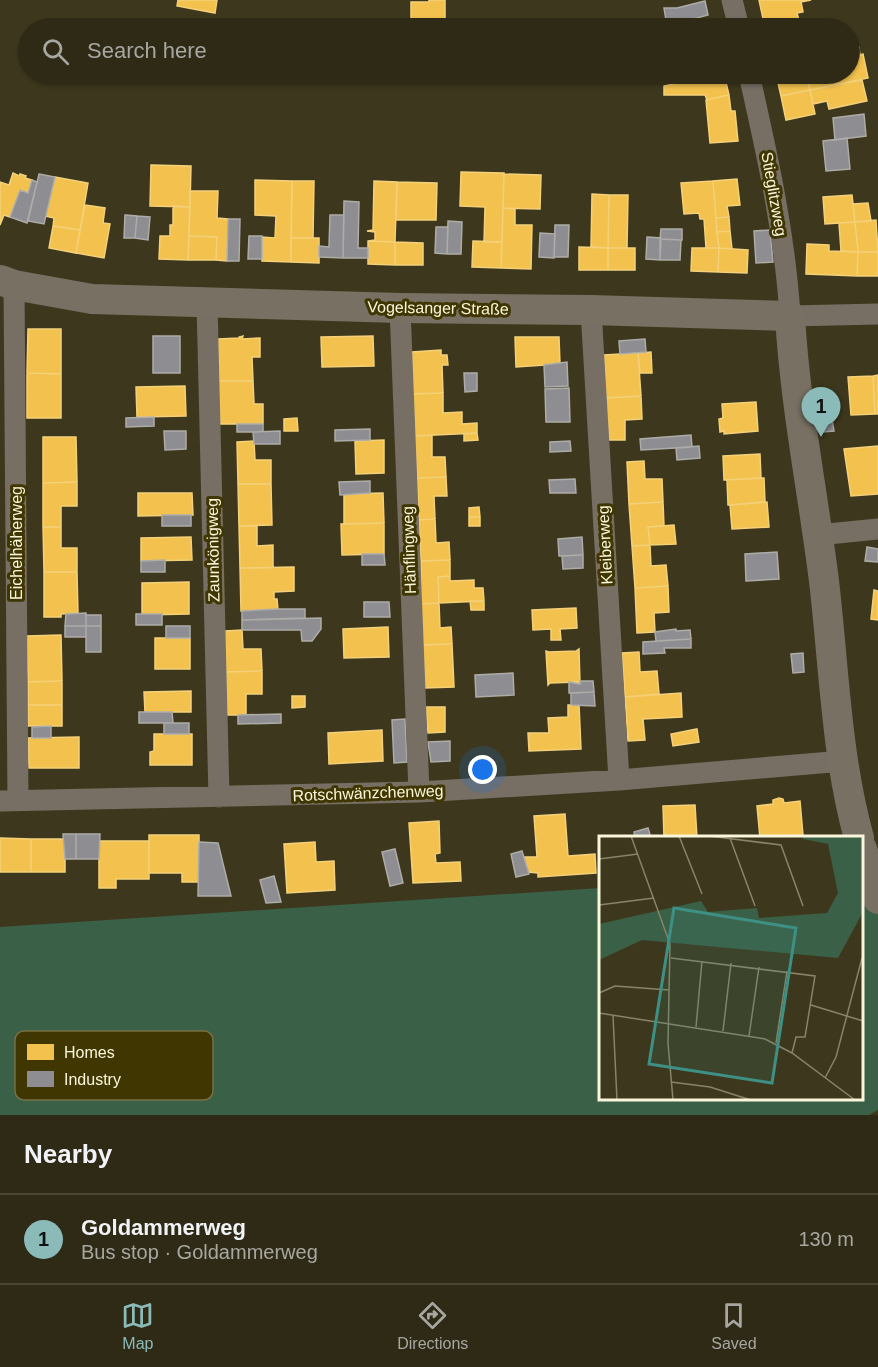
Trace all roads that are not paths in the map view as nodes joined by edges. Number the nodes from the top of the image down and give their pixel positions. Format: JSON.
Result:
{"nodes":[{"id":1,"x":732,"y":0,"type":"edge"},
{"id":2,"x":736,"y":18,"type":"edge"},
{"id":3,"x":751,"y":84,"type":"edge"},
{"id":4,"x":7,"y":283,"type":"edge"},
{"id":5,"x":207,"y":303,"type":"junction"},
{"id":6,"x":400,"y":308,"type":"junction"},
{"id":7,"x":591,"y":310,"type":"junction"},
{"id":8,"x":878,"y":314,"type":"edge"},
{"id":9,"x":790,"y":316,"type":"junction"},
{"id":10,"x":878,"y":530,"type":"edge"},
{"id":11,"x":818,"y":535,"type":"junction"},
{"id":12,"x":843,"y":760,"type":"junction"},
{"id":13,"x":619,"y":780,"type":"junction"},
{"id":14,"x":419,"y":792,"type":"junction"},
{"id":15,"x":219,"y":797,"type":"junction"},
{"id":16,"x":9,"y":801,"type":"edge"},
{"id":17,"x":858,"y":836,"type":"edge"},
{"id":18,"x":863,"y":855,"type":"edge"},
{"id":19,"x":878,"y":899,"type":"edge"}],
"edges":[{"from":1,"to":2,"type":"street"},
{"from":3,"to":9,"type":"street","name":"Stieglitzweg"},
{"from":4,"to":5,"type":"street","name":"Vogelsanger Straße"},
{"from":4,"to":16,"type":"street","name":"Eichelhäherweg"},
{"from":5,"to":6,"type":"street","name":"Vogelsanger Straße"},
{"from":5,"to":15,"type":"street","name":"Zaunkönigweg"},
{"from":6,"to":7,"type":"street","name":"Vogelsanger Straße"},
{"from":6,"to":14,"type":"street","name":"Hänflingweg"},
{"from":7,"to":9,"type":"street","name":"Vogelsanger Straße"},
{"from":7,"to":13,"type":"street","name":"Kleiberweg"},
{"from":8,"to":9,"type":"street","name":"Vogelsanger Straße"},
{"from":9,"to":11,"type":"street"},
{"from":10,"to":11,"type":"street"},
{"from":11,"to":12,"type":"street"},
{"from":12,"to":13,"type":"street","name":"Rotschwänzchenweg"},
{"from":12,"to":17,"type":"street"},
{"from":13,"to":14,"type":"street","name":"Rotschwänzchenweg"},
{"from":14,"to":15,"type":"street","name":"Rotschwänzchenweg"},
{"from":15,"to":16,"type":"street","name":"Rotschwänzchenweg"},
{"from":18,"to":19,"type":"street"}]}
